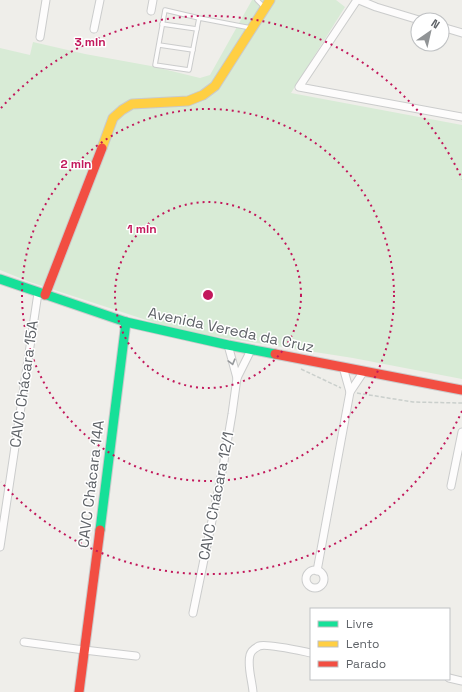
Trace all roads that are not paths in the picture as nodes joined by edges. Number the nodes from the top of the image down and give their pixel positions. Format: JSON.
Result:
{"nodes":[{"id":1,"x":46,"y":0,"type":"edge"},
{"id":2,"x":100,"y":0,"type":"edge"},
{"id":3,"x":153,"y":0,"type":"edge"},
{"id":4,"x":257,"y":0,"type":"edge"},
{"id":5,"x":358,"y":0,"type":"edge"},
{"id":6,"x":268,"y":4,"type":"edge"},
{"id":7,"x":152,"y":11,"type":"dead end"},
{"id":8,"x":410,"y":17,"type":"edge"},
{"id":9,"x":199,"y":18,"type":"junction"},
{"id":10,"x":162,"y":24,"type":"junction"},
{"id":11,"x":252,"y":28,"type":"junction"},
{"id":12,"x":94,"y":29,"type":"dead end"},
{"id":13,"x":197,"y":29,"type":"junction"},
{"id":14,"x":450,"y":29,"type":"edge"},
{"id":15,"x":462,"y":33,"type":"edge"},
{"id":16,"x":40,"y":37,"type":"dead end"},
{"id":17,"x":159,"y":44,"type":"junction"},
{"id":18,"x":192,"y":50,"type":"junction"},
{"id":19,"x":462,"y":117,"type":"edge"},
{"id":20,"x":0,"y":279,"type":"edge"},
{"id":21,"x":50,"y":281,"type":"junction"},
{"id":22,"x":28,"y":290,"type":"junction"},
{"id":23,"x":41,"y":294,"type":"junction"},
{"id":24,"x":58,"y":300,"type":"junction"},
{"id":25,"x":126,"y":322,"type":"junction"},
{"id":26,"x":228,"y":345,"type":"junction"},
{"id":27,"x":251,"y":350,"type":"junction"},
{"id":28,"x":343,"y":367,"type":"junction"},
{"id":29,"x":364,"y":371,"type":"junction"},
{"id":30,"x":237,"y":378,"type":"junction"},
{"id":31,"x":462,"y":390,"type":"edge"},
{"id":32,"x":350,"y":392,"type":"junction"},
{"id":33,"x":462,"y":432,"type":"edge"},
{"id":34,"x":451,"y":486,"type":"dead end"},
{"id":35,"x":0,"y":547,"type":"edge"},
{"id":36,"x":317,"y":571,"type":"junction"},
{"id":37,"x":193,"y":613,"type":"dead end"},
{"id":38,"x":24,"y":642,"type":"dead end"},
{"id":39,"x":84,"y":650,"type":"junction"},
{"id":40,"x":310,"y":653,"type":"edge"},
{"id":41,"x":136,"y":656,"type":"dead end"},
{"id":42,"x":450,"y":678,"type":"edge"},
{"id":43,"x":462,"y":681,"type":"edge"},
{"id":44,"x":79,"y":692,"type":"edge"},
{"id":45,"x":253,"y":692,"type":"edge"}],
"edges":[{"from":1,"to":16,"type":"street"},
{"from":2,"to":12,"type":"street"},
{"from":3,"to":7,"type":"street"},
{"from":4,"to":6,"type":"lane"},
{"from":5,"to":8,"type":"street"},
{"from":5,"to":19,"type":"street"},
{"from":6,"to":11,"type":"street"},
{"from":9,"to":10,"type":"lane"},
{"from":9,"to":11,"type":"lane"},
{"from":9,"to":13,"type":"lane"},
{"from":10,"to":13,"type":"lane"},
{"from":10,"to":17,"type":"lane"},
{"from":11,"to":21,"type":"street"},
{"from":13,"to":18,"type":"lane"},
{"from":14,"to":15,"type":"street"},
{"from":17,"to":18,"type":"lane"},
{"from":17,"to":18,"type":"lane"},
{"from":20,"to":22,"type":"street","name":"Avenida Vereda da Cruz"},
{"from":21,"to":22,"type":"street"},
{"from":21,"to":23,"type":"street"},
{"from":21,"to":24,"type":"street"},
{"from":22,"to":23,"type":"street","name":"Avenida Vereda da Cruz"},
{"from":23,"to":24,"type":"street","name":"Avenida Vereda da Cruz"},
{"from":23,"to":35,"type":"street","name":"CAVC Chácara 15A"},
{"from":24,"to":25,"type":"street","name":"Avenida Vereda da Cruz"},
{"from":25,"to":26,"type":"street","name":"Avenida Vereda da Cruz"},
{"from":25,"to":39,"type":"street","name":"CAVC Chácara 14A"},
{"from":26,"to":27,"type":"street","name":"Avenida Vereda da Cruz"},
{"from":26,"to":30,"type":"street","name":"CAVC Chácara 12/1","one_way":true},
{"from":27,"to":28,"type":"street","name":"Avenida Vereda da Cruz"},
{"from":27,"to":30,"type":"street","name":"CAVC Chácara 12/1"},
{"from":28,"to":29,"type":"street","name":"Avenida Vereda da Cruz"},
{"from":28,"to":32,"type":"street"},
{"from":29,"to":31,"type":"street","name":"Avenida Vereda da Cruz"},
{"from":29,"to":32,"type":"street"},
{"from":30,"to":37,"type":"street","name":"CAVC Chácara 12/1"},
{"from":32,"to":36,"type":"street"},
{"from":33,"to":34,"type":"street"},
{"from":36,"to":36,"type":"street"},
{"from":38,"to":39,"type":"street"},
{"from":39,"to":41,"type":"street"},
{"from":39,"to":44,"type":"street","name":"CAVC Chácara 14A"},
{"from":40,"to":45,"type":"street"},
{"from":42,"to":43,"type":"street"}]}
